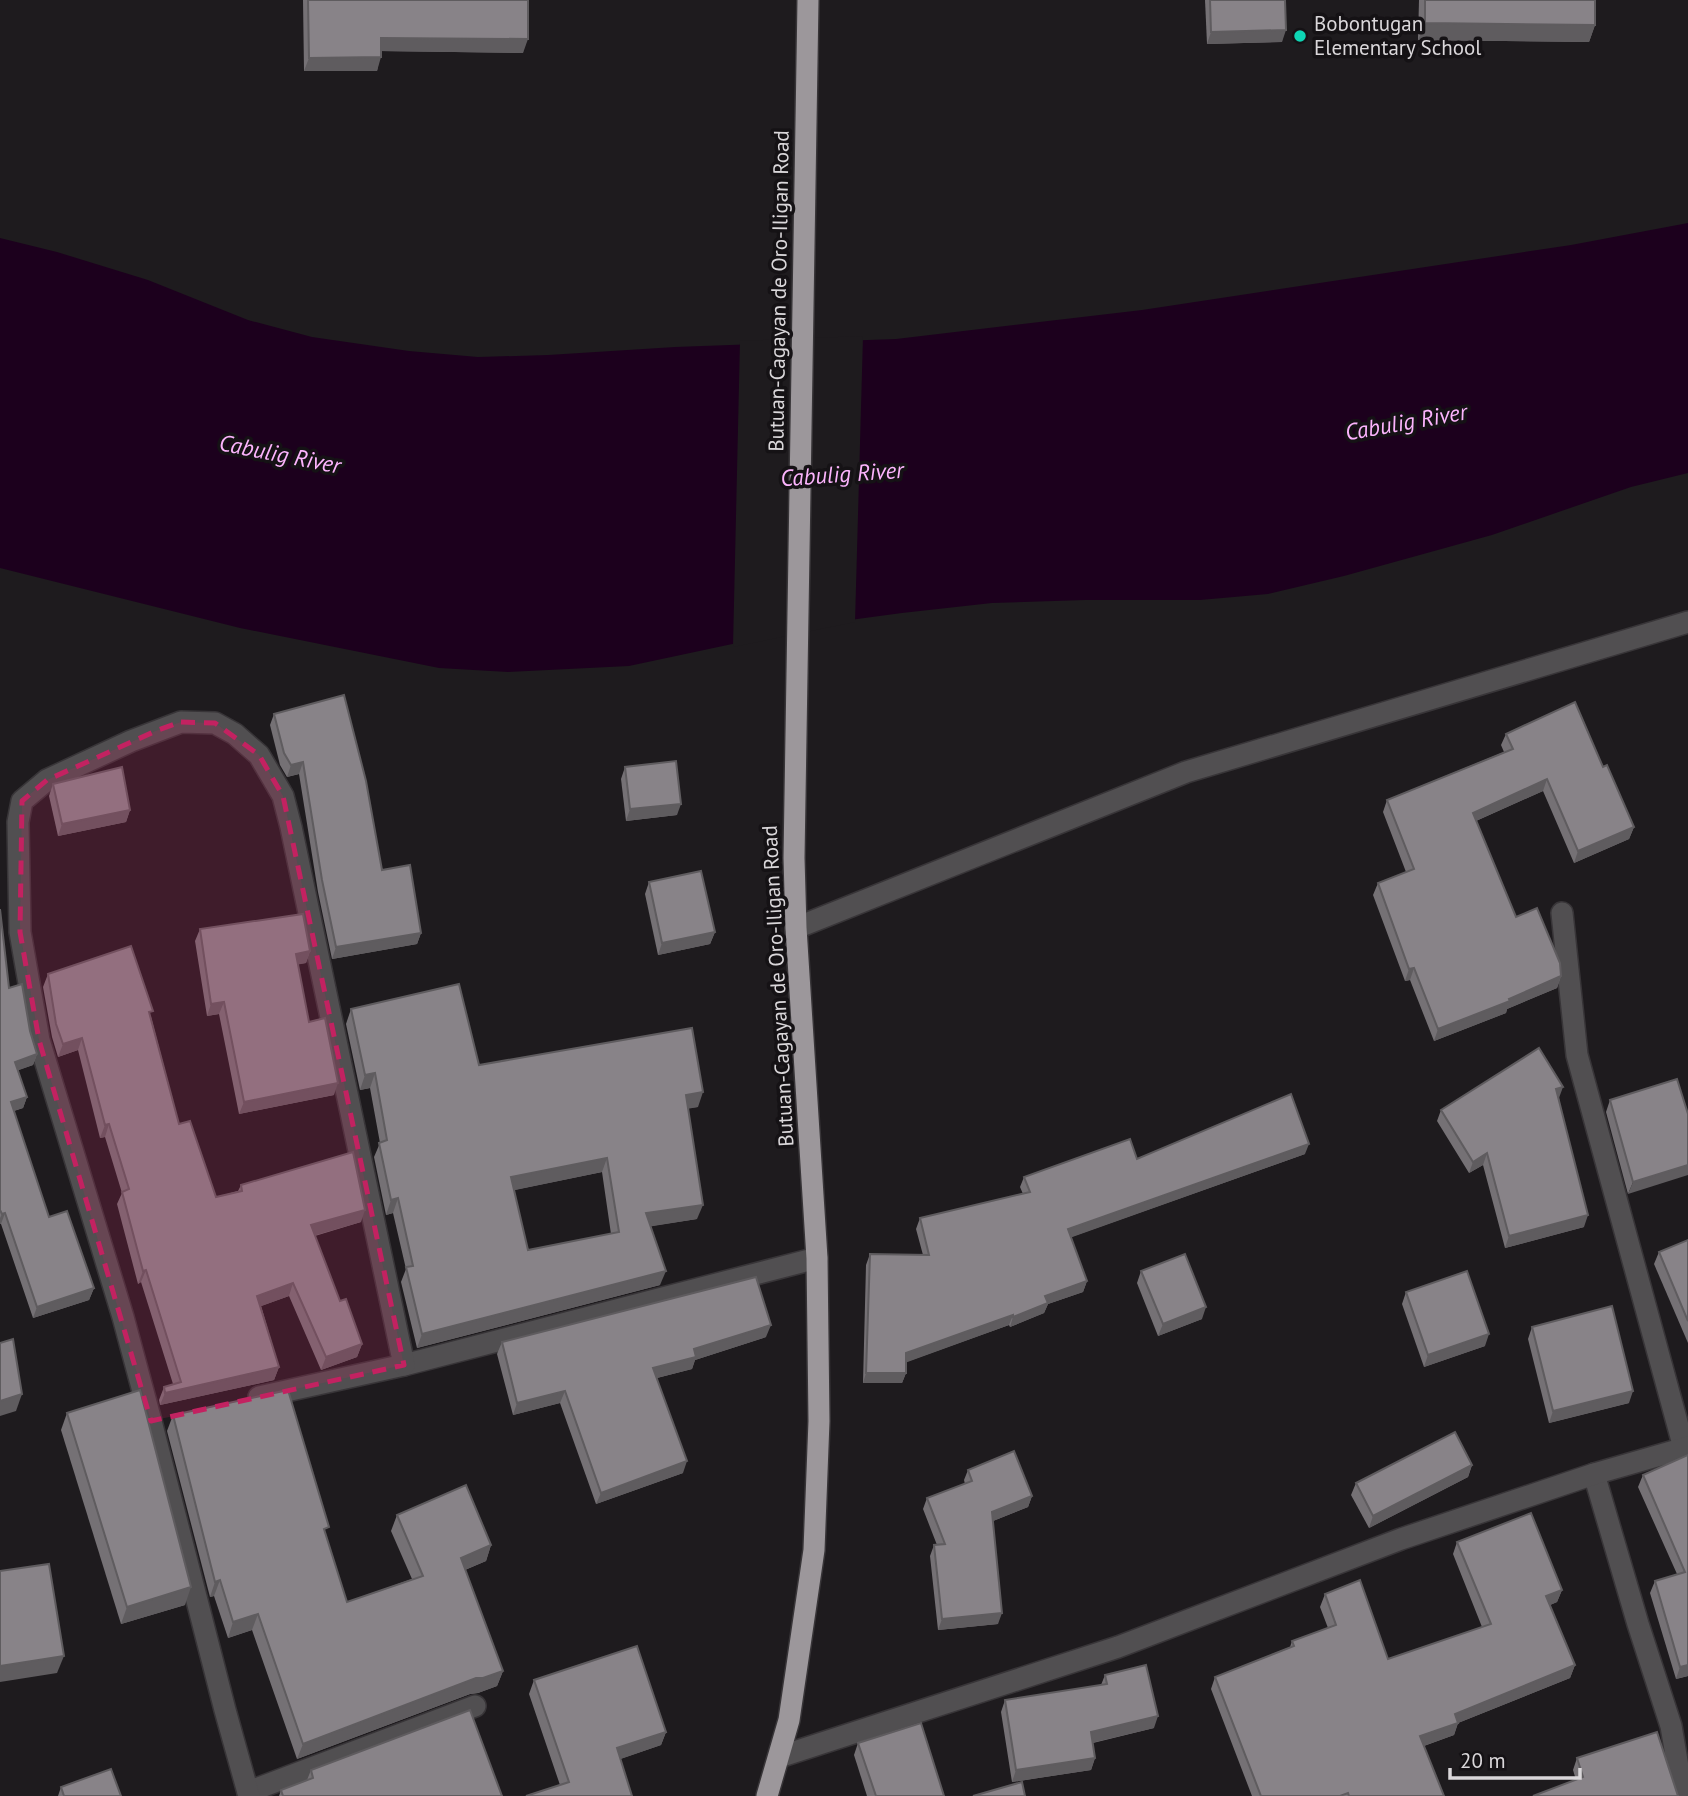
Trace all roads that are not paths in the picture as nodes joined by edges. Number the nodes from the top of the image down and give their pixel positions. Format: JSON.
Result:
{"nodes":[{"id":1,"x":808,"y":0,"type":"edge"},
{"id":2,"x":1688,"y":622,"type":"edge"},
{"id":3,"x":1562,"y":913,"type":"dead end"},
{"id":4,"x":796,"y":928,"type":"junction"},
{"id":5,"x":817,"y":1258,"type":"junction"},
{"id":6,"x":404,"y":1365,"type":"junction"},
{"id":7,"x":244,"y":1400,"type":"edge"},
{"id":8,"x":1686,"y":1448,"type":"edge"},
{"id":9,"x":1594,"y":1474,"type":"junction"},
{"id":10,"x":475,"y":1706,"type":"edge"},
{"id":11,"x":779,"y":1757,"type":"junction"},
{"id":12,"x":248,"y":1794,"type":"edge"},
{"id":13,"x":767,"y":1796,"type":"edge"},
{"id":14,"x":1683,"y":1796,"type":"edge"}],
"edges":[{"from":1,"to":4,"type":"highway","name":"Butuan-Cagayan de Oro-Iligan Road"},
{"from":2,"to":4,"type":"street"},
{"from":3,"to":8,"type":"street"},
{"from":4,"to":5,"type":"highway","name":"Butuan-Cagayan de Oro-Iligan Road"},
{"from":5,"to":6,"type":"street"},
{"from":5,"to":11,"type":"highway","name":"Butuan-Cagayan de Oro-Iligan Road"},
{"from":6,"to":7,"type":"street"},
{"from":6,"to":12,"type":"street"},
{"from":8,"to":9,"type":"street"},
{"from":9,"to":11,"type":"street"},
{"from":9,"to":14,"type":"street"},
{"from":10,"to":12,"type":"street"},
{"from":11,"to":13,"type":"highway","name":"Butuan-Cagayan de Oro-Iligan Road"}]}
